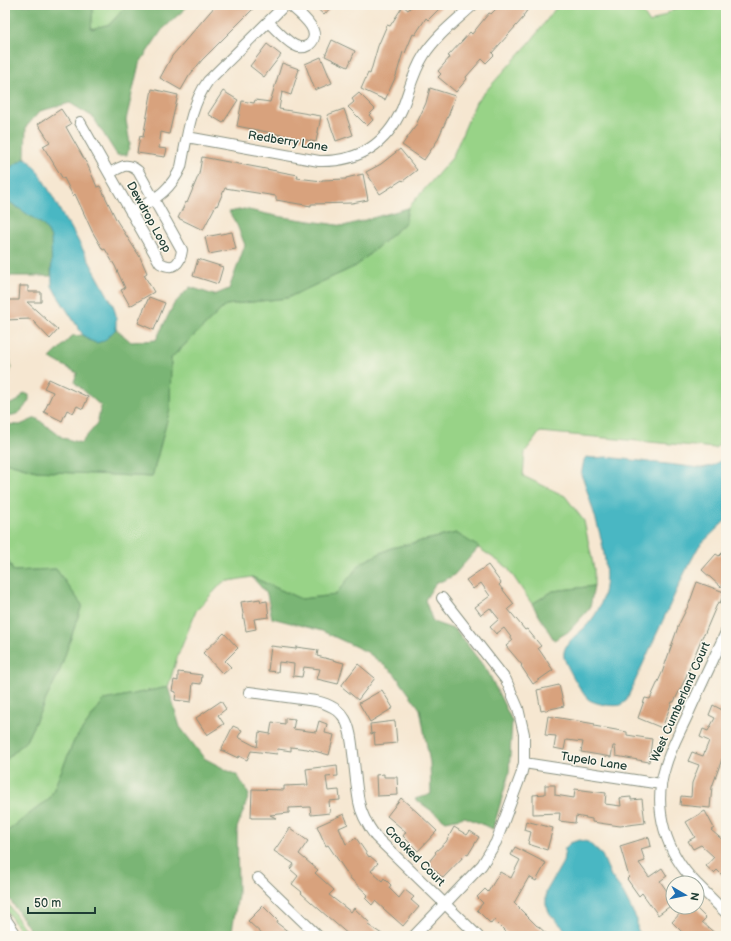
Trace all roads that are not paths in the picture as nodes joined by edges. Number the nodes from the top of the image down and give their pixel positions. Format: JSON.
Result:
{"nodes":[{"id":1,"x":285,"y":5,"type":"edge"},
{"id":2,"x":290,"y":5,"type":"edge"},
{"id":3,"x":473,"y":5,"type":"edge"},
{"id":4,"x":268,"y":22,"type":"junction"},
{"id":5,"x":80,"y":122,"type":"dead end"},
{"id":6,"x":187,"y":138,"type":"junction"},
{"id":7,"x":110,"y":173,"type":"junction"},
{"id":8,"x":153,"y":199,"type":"junction"},
{"id":9,"x":132,"y":213,"type":"junction"},
{"id":10,"x":442,"y":598,"type":"dead end"},
{"id":11,"x":726,"y":632,"type":"edge"},
{"id":12,"x":249,"y":692,"type":"dead end"},
{"id":13,"x":524,"y":763,"type":"junction"},
{"id":14,"x":661,"y":784,"type":"junction"},
{"id":15,"x":689,"y":875,"type":"edge"},
{"id":16,"x":258,"y":878,"type":"dead end"},
{"id":17,"x":705,"y":893,"type":"edge"},
{"id":18,"x":445,"y":904,"type":"junction"},
{"id":19,"x":726,"y":913,"type":"edge"},
{"id":20,"x":5,"y":918,"type":"edge"},
{"id":21,"x":16,"y":936,"type":"edge"},
{"id":22,"x":318,"y":936,"type":"edge"},
{"id":23,"x":414,"y":936,"type":"edge"},
{"id":24,"x":478,"y":936,"type":"edge"}],
"edges":[{"from":1,"to":4,"type":"street"},
{"from":2,"to":4,"type":"street"},
{"from":3,"to":6,"type":"street","name":"Redberry Lane"},
{"from":4,"to":6,"type":"street"},
{"from":5,"to":7,"type":"street","name":"Dewdrop Loop"},
{"from":6,"to":8,"type":"street"},
{"from":7,"to":8,"type":"street","name":"Dewdrop Loop"},
{"from":7,"to":9,"type":"street","name":"Dewdrop Loop"},
{"from":8,"to":9,"type":"street"},
{"from":8,"to":9,"type":"street","name":"Dewdrop Loop"},
{"from":10,"to":13,"type":"street"},
{"from":11,"to":14,"type":"street","name":"West Cumberland Court"},
{"from":12,"to":18,"type":"street","name":"Crooked Court"},
{"from":13,"to":14,"type":"street","name":"Tupelo Lane"},
{"from":13,"to":18,"type":"street"},
{"from":14,"to":15,"type":"street","name":"West Cumberland Court"},
{"from":16,"to":22,"type":"street"},
{"from":17,"to":19,"type":"street","name":"West Cumberland Court"},
{"from":18,"to":23,"type":"street"},
{"from":18,"to":24,"type":"street","name":"Crooked Court"},
{"from":20,"to":21,"type":"street"}]}
